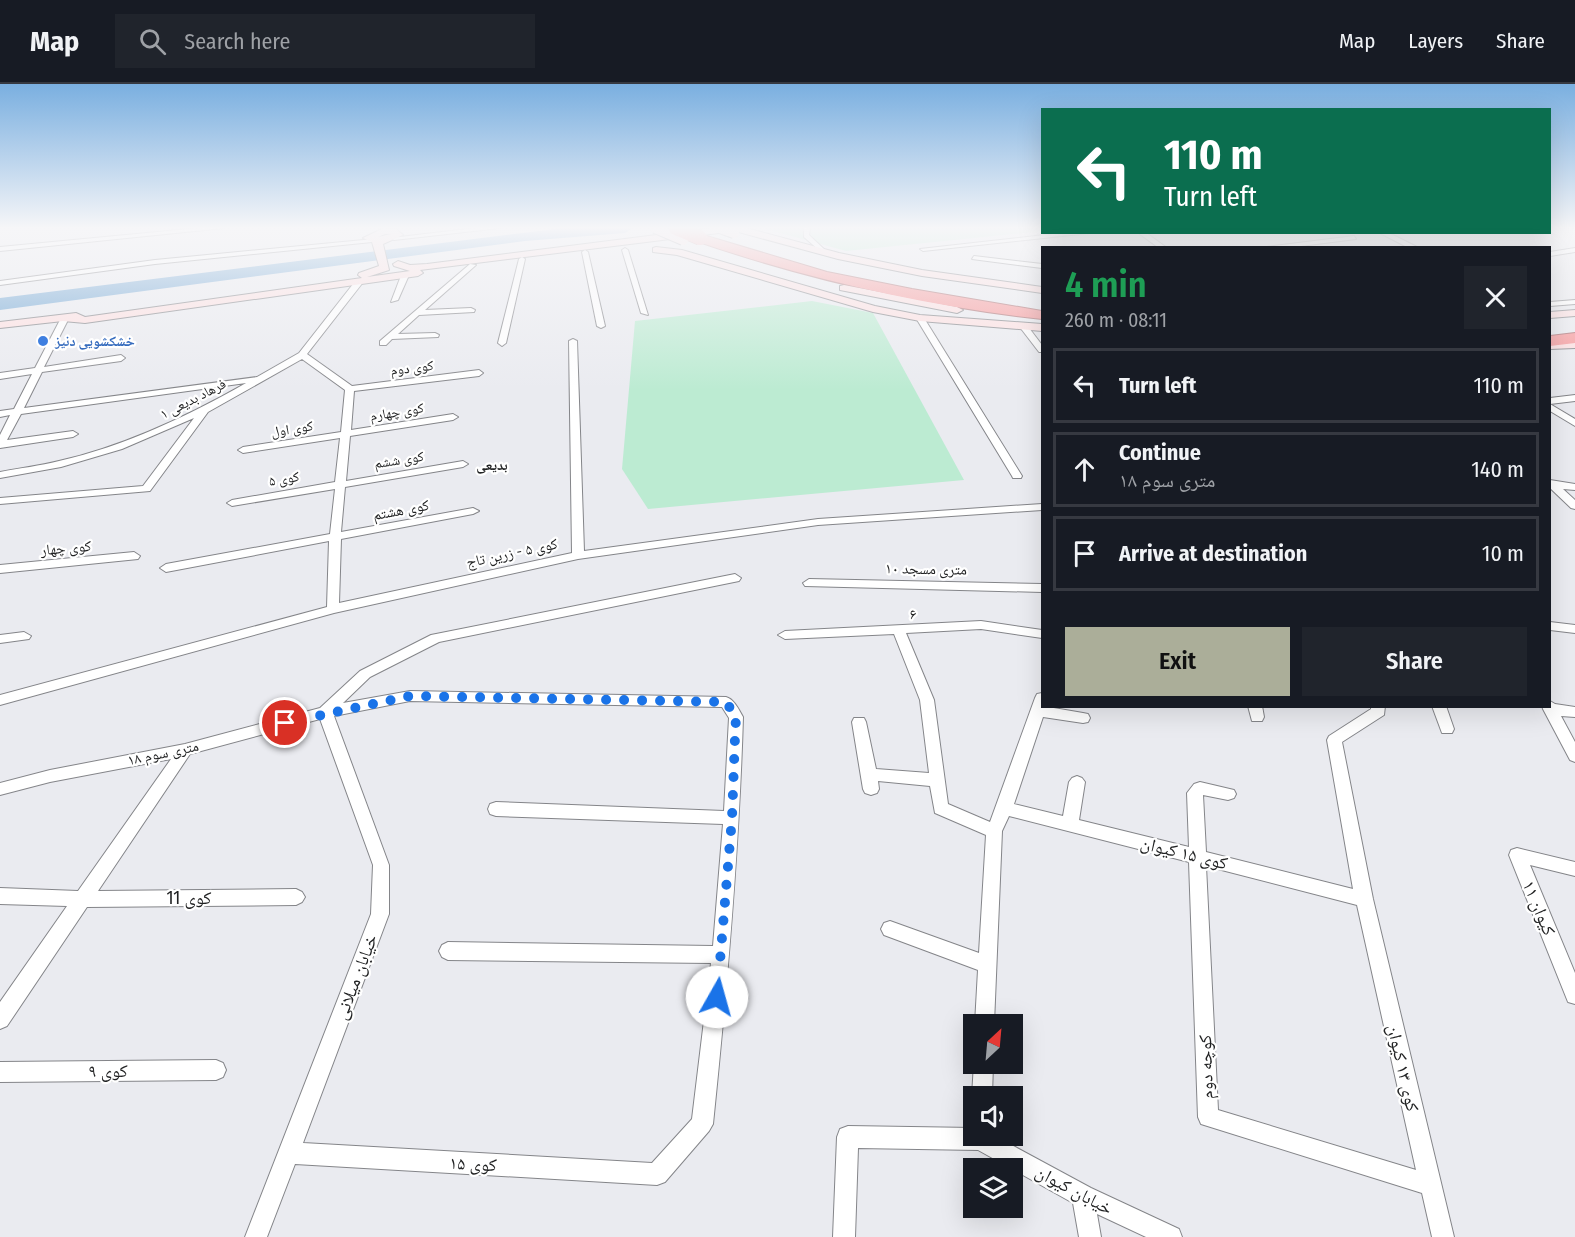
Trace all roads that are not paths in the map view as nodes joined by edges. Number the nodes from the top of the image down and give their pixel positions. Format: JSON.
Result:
{"nodes":[{"id":1,"x":311,"y":282,"type":"edge"},
{"id":2,"x":357,"y":282,"type":"edge"},
{"id":3,"x":362,"y":282,"type":"edge"},
{"id":4,"x":402,"y":282,"type":"edge"},
{"id":5,"x":452,"y":282,"type":"edge"},
{"id":6,"x":517,"y":282,"type":"edge"},
{"id":7,"x":591,"y":282,"type":"edge"},
{"id":8,"x":635,"y":282,"type":"edge"},
{"id":9,"x":780,"y":282,"type":"edge"},
{"id":10,"x":797,"y":282,"type":"edge"},
{"id":11,"x":820,"y":282,"type":"edge"},
{"id":12,"x":851,"y":282,"type":"edge"},
{"id":13,"x":897,"y":282,"type":"edge"},
{"id":14,"x":928,"y":282,"type":"edge"},
{"id":15,"x":984,"y":282,"type":"edge"},
{"id":16,"x":1041,"y":290,"type":"edge"},
{"id":17,"x":394,"y":300,"type":"dead end"},
{"id":18,"x":898,"y":300,"type":"junction"},
{"id":19,"x":1041,"y":300,"type":"edge"},
{"id":20,"x":1575,"y":302,"type":"edge"},
{"id":21,"x":1551,"y":304,"type":"edge"},
{"id":22,"x":1041,"y":306,"type":"edge"},
{"id":23,"x":471,"y":310,"type":"dead end"},
{"id":24,"x":415,"y":313,"type":"junction"},
{"id":25,"x":645,"y":313,"type":"dead end"},
{"id":26,"x":1575,"y":313,"type":"edge"},
{"id":27,"x":1041,"y":315,"type":"edge"},
{"id":28,"x":1551,"y":315,"type":"edge"},
{"id":29,"x":65,"y":318,"type":"junction"},
{"id":30,"x":920,"y":318,"type":"junction"},
{"id":31,"x":1575,"y":322,"type":"edge"},
{"id":32,"x":1041,"y":323,"type":"edge"},
{"id":33,"x":1551,"y":324,"type":"edge"},
{"id":34,"x":0,"y":325,"type":"edge"},
{"id":35,"x":601,"y":326,"type":"dead end"},
{"id":36,"x":1023,"y":326,"type":"junction"},
{"id":37,"x":1041,"y":328,"type":"edge"},
{"id":38,"x":1575,"y":333,"type":"edge"},
{"id":39,"x":435,"y":334,"type":"dead end"},
{"id":40,"x":1551,"y":335,"type":"edge"},
{"id":41,"x":1575,"y":338,"type":"edge"},
{"id":42,"x":573,"y":341,"type":"dead end"},
{"id":43,"x":502,"y":343,"type":"dead end"},
{"id":44,"x":1551,"y":343,"type":"edge"},
{"id":45,"x":1551,"y":343,"type":"edge"},
{"id":46,"x":1575,"y":344,"type":"edge"},
{"id":47,"x":1041,"y":349,"type":"edge"},
{"id":48,"x":1575,"y":352,"type":"edge"},
{"id":49,"x":1551,"y":353,"type":"edge"},
{"id":50,"x":302,"y":355,"type":"junction"},
{"id":51,"x":121,"y":358,"type":"dead end"},
{"id":52,"x":38,"y":370,"type":"junction"},
{"id":53,"x":479,"y":373,"type":"dead end"},
{"id":54,"x":0,"y":376,"type":"edge"},
{"id":55,"x":263,"y":378,"type":"junction"},
{"id":56,"x":350,"y":389,"type":"junction"},
{"id":57,"x":1575,"y":398,"type":"edge"},
{"id":58,"x":1551,"y":401,"type":"edge"},
{"id":59,"x":1551,"y":408,"type":"edge"},
{"id":60,"x":205,"y":410,"type":"junction"},
{"id":61,"x":17,"y":411,"type":"junction"},
{"id":62,"x":0,"y":414,"type":"edge"},
{"id":63,"x":453,"y":417,"type":"dead end"},
{"id":64,"x":1575,"y":423,"type":"edge"},
{"id":65,"x":73,"y":434,"type":"dead end"},
{"id":66,"x":345,"y":434,"type":"junction"},
{"id":67,"x":0,"y":444,"type":"edge"},
{"id":68,"x":243,"y":450,"type":"dead end"},
{"id":69,"x":463,"y":464,"type":"dead end"},
{"id":70,"x":0,"y":475,"type":"edge"},
{"id":71,"x":1017,"y":476,"type":"dead end"},
{"id":72,"x":340,"y":484,"type":"junction"},
{"id":73,"x":1551,"y":484,"type":"edge"},
{"id":74,"x":1575,"y":487,"type":"edge"},
{"id":75,"x":0,"y":501,"type":"edge"},
{"id":76,"x":232,"y":503,"type":"dead end"},
{"id":77,"x":1575,"y":506,"type":"edge"},
{"id":78,"x":1041,"y":507,"type":"edge"},
{"id":79,"x":473,"y":511,"type":"dead end"},
{"id":80,"x":335,"y":537,"type":"junction"},
{"id":81,"x":578,"y":555,"type":"junction"},
{"id":82,"x":134,"y":556,"type":"dead end"},
{"id":83,"x":166,"y":568,"type":"dead end"},
{"id":84,"x":0,"y":569,"type":"edge"},
{"id":85,"x":735,"y":578,"type":"dead end"},
{"id":86,"x":809,"y":584,"type":"dead end"},
{"id":87,"x":1041,"y":588,"type":"edge"},
{"id":88,"x":333,"y":609,"type":"junction"},
{"id":89,"x":1551,"y":626,"type":"edge"},
{"id":90,"x":1575,"y":629,"type":"edge"},
{"id":91,"x":899,"y":631,"type":"junction"},
{"id":92,"x":1041,"y":634,"type":"edge"},
{"id":93,"x":784,"y":635,"type":"dead end"},
{"id":94,"x":24,"y":636,"type":"dead end"},
{"id":95,"x":0,"y":639,"type":"edge"},
{"id":96,"x":0,"y":700,"type":"edge"},
{"id":97,"x":1040,"y":704,"type":"edge"},
{"id":98,"x":1052,"y":708,"type":"edge"},
{"id":99,"x":1378,"y":708,"type":"edge"},
{"id":100,"x":1440,"y":708,"type":"edge"},
{"id":101,"x":1550,"y":708,"type":"edge"},
{"id":102,"x":326,"y":712,"type":"junction"},
{"id":103,"x":1575,"y":712,"type":"edge"},
{"id":104,"x":1083,"y":718,"type":"dead end"},
{"id":105,"x":859,"y":722,"type":"dead end"},
{"id":106,"x":1447,"y":729,"type":"dead end"},
{"id":107,"x":185,"y":750,"type":"junction"},
{"id":108,"x":1575,"y":756,"type":"edge"},
{"id":109,"x":936,"y":780,"type":"junction"},
{"id":110,"x":1077,"y":782,"type":"dead end"},
{"id":111,"x":0,"y":789,"type":"edge"},
{"id":112,"x":1228,"y":794,"type":"dead end"},
{"id":113,"x":1005,"y":808,"type":"junction"},
{"id":114,"x":496,"y":809,"type":"dead end"},
{"id":115,"x":732,"y":818,"type":"junction"},
{"id":116,"x":1070,"y":824,"type":"junction"},
{"id":117,"x":994,"y":831,"type":"junction"},
{"id":118,"x":1197,"y":856,"type":"junction"},
{"id":119,"x":1575,"y":869,"type":"edge"},
{"id":120,"x":0,"y":896,"type":"edge"},
{"id":121,"x":296,"y":897,"type":"dead end"},
{"id":122,"x":82,"y":899,"type":"junction"},
{"id":123,"x":1364,"y":899,"type":"junction"},
{"id":124,"x":890,"y":929,"type":"dead end"},
{"id":125,"x":448,"y":951,"type":"dead end"},
{"id":126,"x":721,"y":955,"type":"junction"},
{"id":127,"x":987,"y":965,"type":"junction"},
{"id":128,"x":1575,"y":995,"type":"edge"},
{"id":129,"x":985,"y":1014,"type":"edge"},
{"id":130,"x":0,"y":1019,"type":"edge"},
{"id":131,"x":216,"y":1070,"type":"dead end"},
{"id":132,"x":0,"y":1072,"type":"edge"},
{"id":133,"x":963,"y":1137,"type":"edge"},
{"id":134,"x":995,"y":1146,"type":"edge"},
{"id":135,"x":289,"y":1153,"type":"junction"},
{"id":136,"x":1430,"y":1185,"type":"junction"},
{"id":137,"x":1083,"y":1197,"type":"junction"},
{"id":138,"x":256,"y":1237,"type":"edge"},
{"id":139,"x":844,"y":1237,"type":"edge"},
{"id":140,"x":1090,"y":1237,"type":"edge"},
{"id":141,"x":1171,"y":1237,"type":"edge"},
{"id":142,"x":1443,"y":1237,"type":"edge"}],
"edges":[{"from":1,"to":29,"type":"street"},
{"from":2,"to":29,"type":"street"},
{"from":3,"to":50,"type":"street","name":"فرهاد بدیعی ۱"},
{"from":4,"to":17,"type":"street"},
{"from":5,"to":24,"type":"street"},
{"from":6,"to":43,"type":"street"},
{"from":7,"to":35,"type":"street"},
{"from":8,"to":25,"type":"street"},
{"from":9,"to":30,"type":"street"},
{"from":10,"to":18,"type":"street"},
{"from":11,"to":18,"type":"street","bridge":true},
{"from":12,"to":27,"type":"highway"},
{"from":13,"to":22,"type":"highway"},
{"from":14,"to":19,"type":"street"},
{"from":15,"to":16,"type":"street"},
{"from":18,"to":30,"type":"street"},
{"from":18,"to":32,"type":"street"},
{"from":20,"to":21,"type":"street"},
{"from":23,"to":24,"type":"street"},
{"from":24,"to":39,"type":"street"},
{"from":26,"to":28,"type":"street"},
{"from":29,"to":34,"type":"street"},
{"from":29,"to":52,"type":"street"},
{"from":30,"to":36,"type":"street"},
{"from":30,"to":71,"type":"street"},
{"from":31,"to":33,"type":"highway"},
{"from":36,"to":37,"type":"street"},
{"from":36,"to":47,"type":"street"},
{"from":38,"to":40,"type":"highway"},
{"from":41,"to":44,"type":"highway"},
{"from":42,"to":81,"type":"street"},
{"from":45,"to":46,"type":"street"},
{"from":48,"to":49,"type":"street"},
{"from":50,"to":55,"type":"street","name":"فرهاد بدیعی ۱"},
{"from":50,"to":56,"type":"street"},
{"from":51,"to":52,"type":"street"},
{"from":52,"to":54,"type":"street"},
{"from":52,"to":61,"type":"street"},
{"from":53,"to":56,"type":"street","name":"کوی دوم"},
{"from":55,"to":60,"type":"street","name":"فرهاد بدیعی ۱"},
{"from":55,"to":61,"type":"street"},
{"from":56,"to":66,"type":"street"},
{"from":57,"to":58,"type":"street"},
{"from":59,"to":64,"type":"street"},
{"from":60,"to":70,"type":"street","name":"فرهاد بدیعی ۱"},
{"from":60,"to":75,"type":"street"},
{"from":61,"to":62,"type":"street"},
{"from":61,"to":67,"type":"street"},
{"from":63,"to":66,"type":"street","name":"کوی چهارم"},
{"from":65,"to":67,"type":"street"},
{"from":66,"to":68,"type":"street","name":"کوی اول"},
{"from":66,"to":72,"type":"street"},
{"from":69,"to":72,"type":"street","name":"کوی ششم"},
{"from":72,"to":76,"type":"street","name":"کوی ۵"},
{"from":72,"to":80,"type":"street"},
{"from":73,"to":74,"type":"street"},
{"from":73,"to":77,"type":"street"},
{"from":78,"to":81,"type":"street","name":"کوی ۵ - زرین تاج"},
{"from":79,"to":80,"type":"street","name":"کوی هشتم"},
{"from":80,"to":83,"type":"street","name":"کوی هشتم"},
{"from":80,"to":88,"type":"street"},
{"from":81,"to":88,"type":"street","name":"کوی ۵ - زرین تاج"},
{"from":82,"to":84,"type":"street","name":"کوی چهار"},
{"from":85,"to":102,"type":"street"},
{"from":86,"to":87,"type":"street","name":"۱۰ متری مسجد"},
{"from":88,"to":96,"type":"street","name":"کوی ۵ - زرین تاج"},
{"from":89,"to":90,"type":"street"},
{"from":91,"to":92,"type":"street","name":"۶"},
{"from":91,"to":93,"type":"street","name":"۶"},
{"from":91,"to":109,"type":"street"},
{"from":94,"to":95,"type":"street"},
{"from":97,"to":113,"type":"street"},
{"from":98,"to":104,"type":"street"},
{"from":99,"to":123,"type":"street","name":"کوی ۱۳ کیوان"},
{"from":100,"to":106,"type":"street"},
{"from":101,"to":103,"type":"street"},
{"from":101,"to":108,"type":"street"},
{"from":102,"to":107,"type":"street","name":"۱۸ متری سوم"},
{"from":102,"to":115,"type":"street","name":"۱۸ متری سوم"},
{"from":102,"to":135,"type":"street","name":"خیابان میلانی"},
{"from":105,"to":109,"type":"street"},
{"from":107,"to":111,"type":"street","name":"۱۸ متری سوم"},
{"from":107,"to":122,"type":"street"},
{"from":109,"to":117,"type":"street"},
{"from":110,"to":116,"type":"street"},
{"from":112,"to":118,"type":"street"},
{"from":113,"to":116,"type":"street","name":"کوی ۱۵ کیوان"},
{"from":113,"to":117,"type":"street"},
{"from":114,"to":115,"type":"street"},
{"from":115,"to":126,"type":"street"},
{"from":116,"to":118,"type":"street","name":"کوی ۱۵ کیوان"},
{"from":117,"to":127,"type":"street"},
{"from":118,"to":123,"type":"street","name":"کوی ۱۵ کیوان"},
{"from":118,"to":136,"type":"street","name":"کوچه دوم"},
{"from":119,"to":128,"type":"street","name":"کیوان ۱۱"},
{"from":120,"to":122,"type":"street","name":"کوی 11"},
{"from":121,"to":122,"type":"street","name":"کوی 11"},
{"from":122,"to":130,"type":"street"},
{"from":123,"to":136,"type":"street","name":"کوی ۱۳ کیوان"},
{"from":124,"to":127,"type":"street"},
{"from":125,"to":126,"type":"street"},
{"from":126,"to":135,"type":"street","name":"کوی ۱۵"},
{"from":127,"to":129,"type":"street"},
{"from":131,"to":132,"type":"street","name":"کوی ۹"},
{"from":133,"to":139,"type":"street"},
{"from":134,"to":137,"type":"street","name":"خیابان کیوان"},
{"from":135,"to":138,"type":"street","name":"خیابان میلانی"},
{"from":136,"to":142,"type":"street","name":"کوی ۱۳ کیوان"},
{"from":137,"to":140,"type":"street"},
{"from":137,"to":141,"type":"street","name":"خیابان کیوان"}]}
